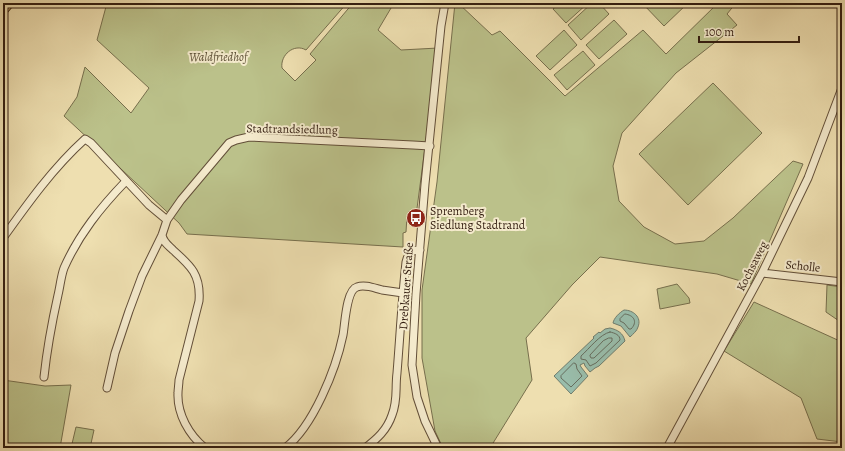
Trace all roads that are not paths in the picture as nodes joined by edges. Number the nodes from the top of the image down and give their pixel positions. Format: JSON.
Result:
{"nodes":[{"id":1,"x":9,"y":3,"type":"edge"},
{"id":2,"x":445,"y":3,"type":"edge"},
{"id":3,"x":3,"y":10,"type":"edge"},
{"id":4,"x":842,"y":88,"type":"edge"},
{"id":5,"x":430,"y":146,"type":"junction"},
{"id":6,"x":126,"y":181,"type":"junction"},
{"id":7,"x":167,"y":220,"type":"junction"},
{"id":8,"x":162,"y":235,"type":"junction"},
{"id":9,"x":3,"y":238,"type":"edge"},
{"id":10,"x":420,"y":250,"type":"junction"},
{"id":11,"x":762,"y":273,"type":"junction"},
{"id":12,"x":842,"y":282,"type":"edge"},
{"id":13,"x":403,"y":293,"type":"junction"},
{"id":14,"x":44,"y":377,"type":"dead end"},
{"id":15,"x":107,"y":388,"type":"dead end"},
{"id":16,"x":205,"y":448,"type":"edge"},
{"id":17,"x":285,"y":448,"type":"edge"},
{"id":18,"x":365,"y":448,"type":"edge"},
{"id":19,"x":438,"y":448,"type":"edge"},
{"id":20,"x":667,"y":448,"type":"edge"}],
"edges":[{"from":1,"to":3,"type":"main road"},
{"from":2,"to":5,"type":"street","name":"Drebkauer Straße"},
{"from":4,"to":11,"type":"street","name":"Kochsaweg"},
{"from":5,"to":7,"type":"street","name":"Stadtrandsiedlung"},
{"from":5,"to":10,"type":"street","name":"Drebkauer Straße"},
{"from":6,"to":7,"type":"street"},
{"from":6,"to":9,"type":"street"},
{"from":6,"to":14,"type":"street"},
{"from":7,"to":8,"type":"street","name":"Stadtrandsiedlung"},
{"from":8,"to":15,"type":"street","name":"Stadtrandsiedlung"},
{"from":8,"to":16,"type":"street"},
{"from":10,"to":13,"type":"street"},
{"from":10,"to":19,"type":"street","name":"Drebkauer Straße"},
{"from":11,"to":12,"type":"street","name":"Scholle"},
{"from":11,"to":20,"type":"street","name":"Kochsaweg"},
{"from":13,"to":17,"type":"street"},
{"from":13,"to":18,"type":"street"}]}
